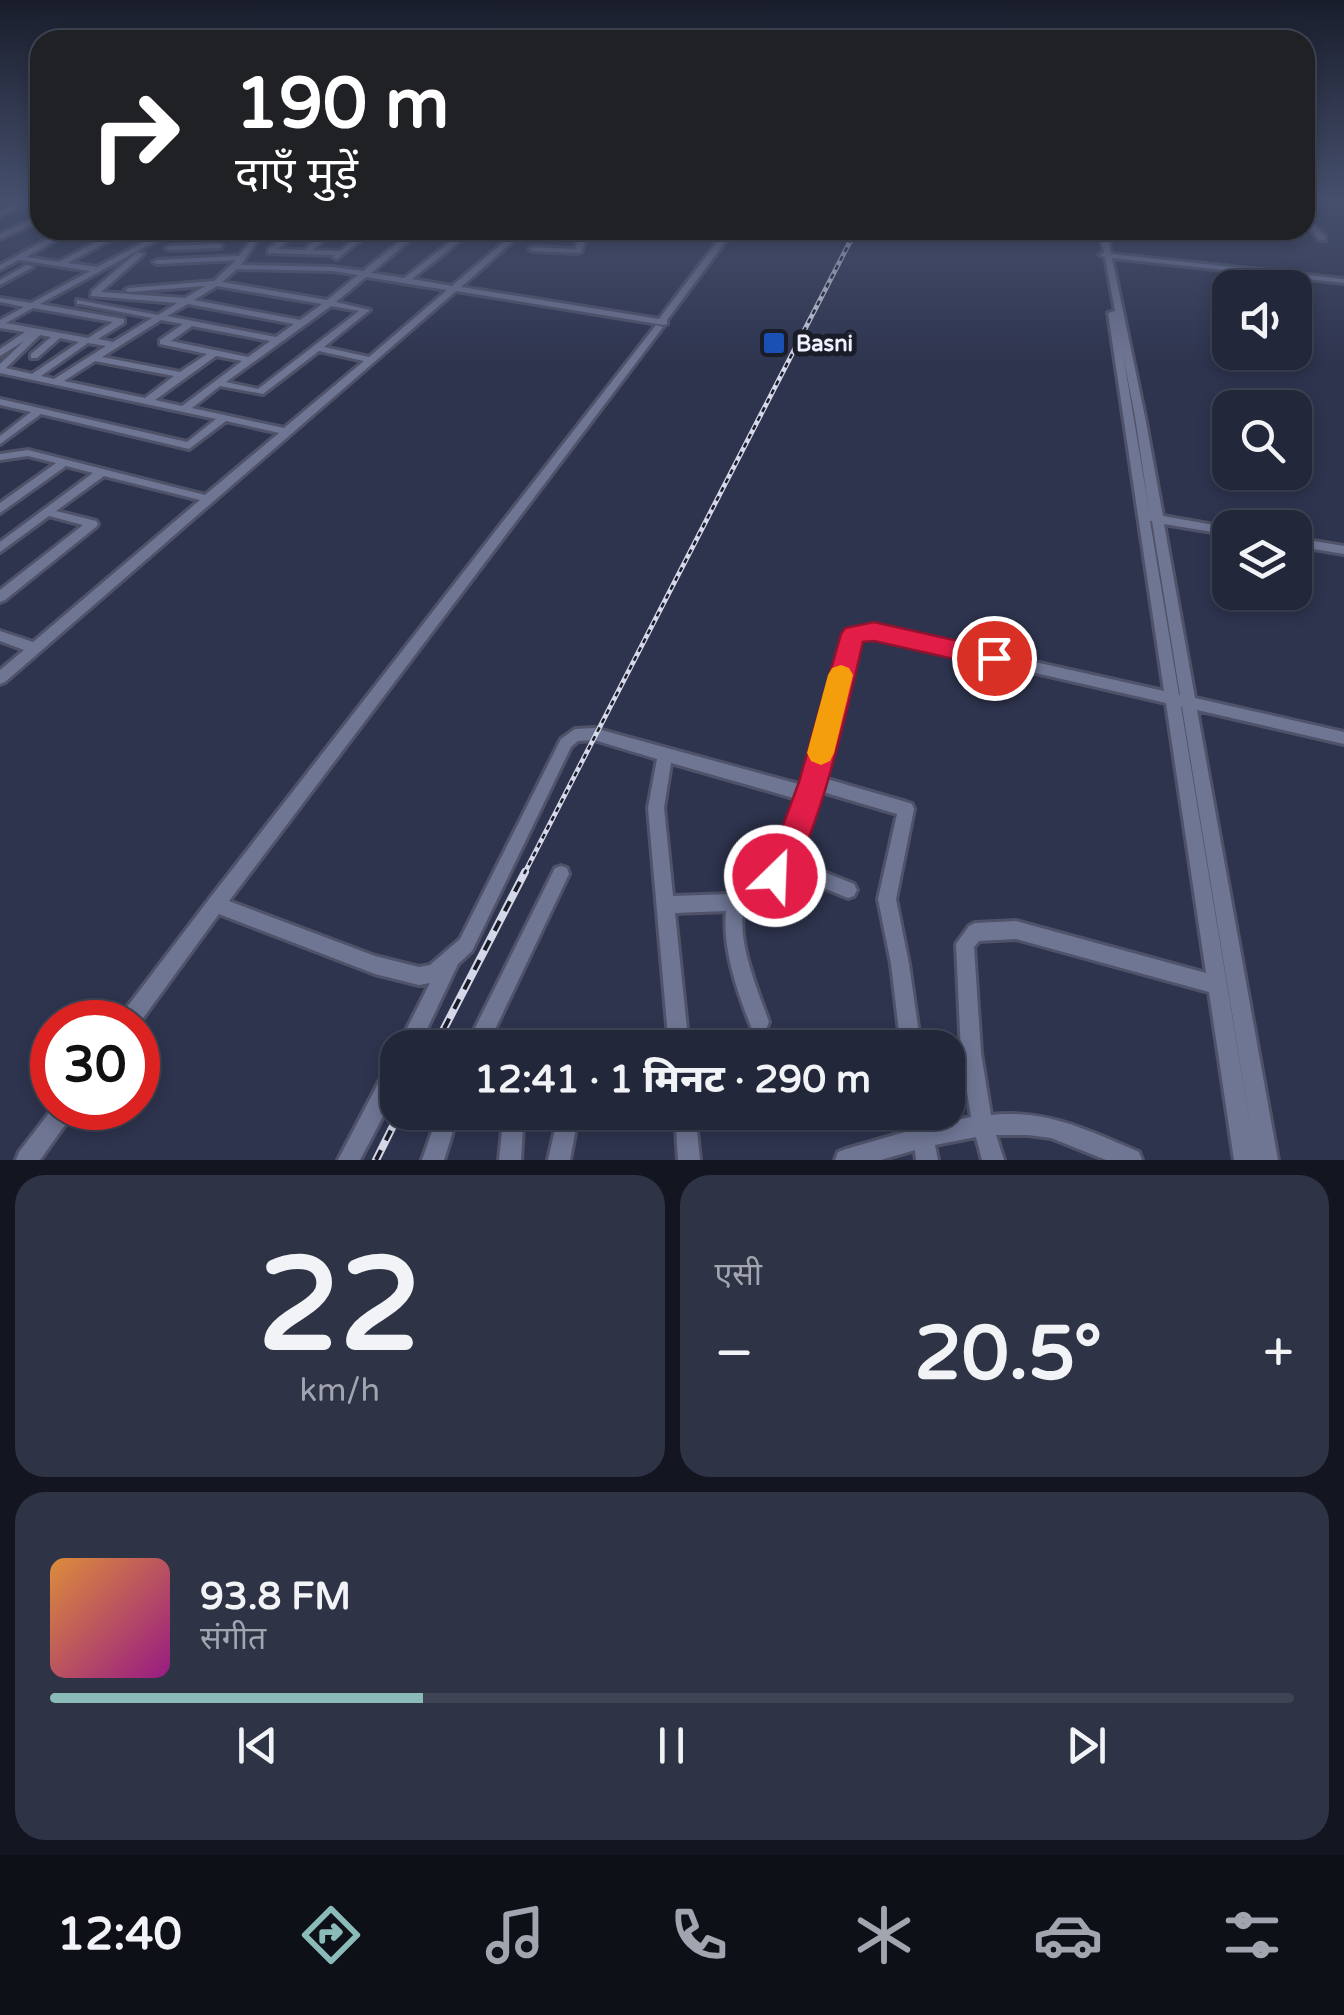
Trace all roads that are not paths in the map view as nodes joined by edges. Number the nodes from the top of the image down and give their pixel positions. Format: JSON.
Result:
{"nodes":[{"id":1,"x":21,"y":256,"type":"edge"},
{"id":2,"x":76,"y":256,"type":"edge"},
{"id":3,"x":124,"y":256,"type":"edge"},
{"id":4,"x":138,"y":256,"type":"edge"},
{"id":5,"x":210,"y":256,"type":"edge"},
{"id":6,"x":241,"y":256,"type":"edge"},
{"id":7,"x":338,"y":256,"type":"edge"},
{"id":8,"x":388,"y":256,"type":"edge"},
{"id":9,"x":437,"y":256,"type":"edge"},
{"id":10,"x":488,"y":256,"type":"edge"},
{"id":11,"x":710,"y":256,"type":"edge"},
{"id":12,"x":1105,"y":256,"type":"edge"},
{"id":13,"x":1106,"y":256,"type":"edge"},
{"id":14,"x":18,"y":258,"type":"junction"},
{"id":15,"x":207,"y":260,"type":"junction"},
{"id":16,"x":157,"y":262,"type":"dead end"},
{"id":17,"x":237,"y":262,"type":"junction"},
{"id":18,"x":61,"y":264,"type":"junction"},
{"id":19,"x":4,"y":266,"type":"edge"},
{"id":20,"x":29,"y":267,"type":"junction"},
{"id":21,"x":323,"y":268,"type":"junction"},
{"id":22,"x":100,"y":270,"type":"junction"},
{"id":23,"x":122,"y":271,"type":"junction"},
{"id":24,"x":368,"y":274,"type":"junction"},
{"id":25,"x":88,"y":277,"type":"junction"},
{"id":26,"x":406,"y":280,"type":"junction"},
{"id":27,"x":1344,"y":281,"type":"edge"},
{"id":28,"x":0,"y":282,"type":"edge"},
{"id":29,"x":216,"y":283,"type":"junction"},
{"id":30,"x":450,"y":288,"type":"junction"},
{"id":31,"x":129,"y":290,"type":"dead end"},
{"id":32,"x":94,"y":294,"type":"junction"},
{"id":33,"x":292,"y":297,"type":"junction"},
{"id":34,"x":0,"y":300,"type":"edge"},
{"id":35,"x":186,"y":300,"type":"junction"},
{"id":36,"x":80,"y":302,"type":"junction"},
{"id":37,"x":329,"y":303,"type":"junction"},
{"id":38,"x":32,"y":306,"type":"junction"},
{"id":39,"x":62,"y":312,"type":"junction"},
{"id":40,"x":160,"y":316,"type":"junction"},
{"id":41,"x":266,"y":316,"type":"junction"},
{"id":42,"x":191,"y":323,"type":"junction"},
{"id":43,"x":302,"y":323,"type":"junction"},
{"id":44,"x":0,"y":324,"type":"edge"},
{"id":45,"x":659,"y":324,"type":"junction"},
{"id":46,"x":35,"y":331,"type":"junction"},
{"id":47,"x":58,"y":335,"type":"junction"},
{"id":48,"x":278,"y":340,"type":"junction"},
{"id":49,"x":88,"y":341,"type":"junction"},
{"id":50,"x":114,"y":345,"type":"junction"},
{"id":51,"x":382,"y":347,"type":"junction"},
{"id":52,"x":316,"y":348,"type":"junction"},
{"id":53,"x":214,"y":353,"type":"junction"},
{"id":54,"x":0,"y":356,"type":"edge"},
{"id":55,"x":34,"y":356,"type":"dead end"},
{"id":56,"x":14,"y":358,"type":"junction"},
{"id":57,"x":94,"y":358,"type":"junction"},
{"id":58,"x":365,"y":358,"type":"junction"},
{"id":59,"x":250,"y":360,"type":"junction"},
{"id":60,"x":0,"y":370,"type":"edge"},
{"id":61,"x":182,"y":375,"type":"junction"},
{"id":62,"x":35,"y":376,"type":"junction"},
{"id":63,"x":56,"y":381,"type":"junction"},
{"id":64,"x":218,"y":383,"type":"junction"},
{"id":65,"x":148,"y":401,"type":"junction"},
{"id":66,"x":0,"y":402,"type":"edge"},
{"id":67,"x":185,"y":409,"type":"junction"},
{"id":68,"x":38,"y":410,"type":"junction"},
{"id":69,"x":224,"y":418,"type":"junction"},
{"id":70,"x":280,"y":430,"type":"junction"},
{"id":71,"x":0,"y":444,"type":"edge"},
{"id":72,"x":14,"y":452,"type":"junction"},
{"id":73,"x":0,"y":456,"type":"edge"},
{"id":74,"x":64,"y":462,"type":"junction"},
{"id":75,"x":102,"y":472,"type":"junction"},
{"id":76,"x":202,"y":497,"type":"junction"},
{"id":77,"x":3,"y":503,"type":"edge"},
{"id":78,"x":48,"y":512,"type":"junction"},
{"id":79,"x":1151,"y":517,"type":"junction"},
{"id":80,"x":1212,"y":528,"type":"edge"},
{"id":81,"x":1312,"y":545,"type":"edge"},
{"id":82,"x":0,"y":548,"type":"edge"},
{"id":83,"x":1344,"y":550,"type":"edge"},
{"id":84,"x":0,"y":597,"type":"edge"},
{"id":85,"x":0,"y":636,"type":"edge"},
{"id":86,"x":32,"y":646,"type":"junction"},
{"id":87,"x":0,"y":670,"type":"edge"},
{"id":88,"x":0,"y":678,"type":"edge"},
{"id":89,"x":1179,"y":699,"type":"junction"},
{"id":90,"x":1344,"y":738,"type":"edge"},
{"id":91,"x":665,"y":756,"type":"junction"},
{"id":92,"x":810,"y":787,"type":"junction"},
{"id":93,"x":784,"y":864,"type":"junction"},
{"id":94,"x":560,"y":874,"type":"dead end"},
{"id":95,"x":848,"y":890,"type":"dead end"},
{"id":96,"x":736,"y":902,"type":"junction"},
{"id":97,"x":216,"y":904,"type":"junction"},
{"id":98,"x":665,"y":905,"type":"junction"},
{"id":99,"x":451,"y":962,"type":"junction"},
{"id":100,"x":1218,"y":985,"type":"junction"},
{"id":101,"x":144,"y":1000,"type":"edge"},
{"id":102,"x":759,"y":1022,"type":"dead end"},
{"id":103,"x":416,"y":1030,"type":"edge"},
{"id":104,"x":484,"y":1030,"type":"edge"},
{"id":105,"x":677,"y":1030,"type":"edge"},
{"id":106,"x":909,"y":1030,"type":"edge"},
{"id":107,"x":380,"y":1101,"type":"edge"},
{"id":108,"x":983,"y":1129,"type":"junction"},
{"id":109,"x":48,"y":1130,"type":"edge"},
{"id":110,"x":444,"y":1130,"type":"edge"},
{"id":111,"x":512,"y":1130,"type":"edge"},
{"id":112,"x":565,"y":1130,"type":"edge"},
{"id":113,"x":687,"y":1130,"type":"edge"},
{"id":114,"x":921,"y":1130,"type":"edge"},
{"id":115,"x":922,"y":1138,"type":"junction"},
{"id":116,"x":26,"y":1160,"type":"edge"},
{"id":117,"x":349,"y":1160,"type":"edge"},
{"id":118,"x":433,"y":1160,"type":"edge"},
{"id":119,"x":510,"y":1160,"type":"edge"},
{"id":120,"x":559,"y":1160,"type":"edge"},
{"id":121,"x":690,"y":1160,"type":"edge"},
{"id":122,"x":846,"y":1160,"type":"edge"},
{"id":123,"x":927,"y":1160,"type":"edge"},
{"id":124,"x":993,"y":1160,"type":"edge"},
{"id":125,"x":1131,"y":1160,"type":"edge"},
{"id":126,"x":1245,"y":1160,"type":"edge"},
{"id":127,"x":1267,"y":1160,"type":"edge"}],
"edges":[{"from":1,"to":14,"type":"street"},
{"from":2,"to":18,"type":"street"},
{"from":3,"to":22,"type":"street"},
{"from":4,"to":23,"type":"street"},
{"from":5,"to":15,"type":"street"},
{"from":6,"to":17,"type":"street"},
{"from":7,"to":21,"type":"street"},
{"from":8,"to":24,"type":"street"},
{"from":9,"to":26,"type":"street"},
{"from":10,"to":30,"type":"street"},
{"from":11,"to":45,"type":"street"},
{"from":12,"to":79,"type":"street"},
{"from":13,"to":27,"type":"street"},
{"from":14,"to":18,"type":"street"},
{"from":14,"to":19,"type":"street"},
{"from":15,"to":16,"type":"street"},
{"from":15,"to":17,"type":"street"},
{"from":17,"to":21,"type":"street"},
{"from":17,"to":29,"type":"street"},
{"from":18,"to":22,"type":"street"},
{"from":19,"to":20,"type":"street"},
{"from":20,"to":25,"type":"street"},
{"from":20,"to":28,"type":"street"},
{"from":21,"to":24,"type":"street"},
{"from":22,"to":23,"type":"street"},
{"from":22,"to":25,"type":"street"},
{"from":23,"to":32,"type":"street"},
{"from":24,"to":26,"type":"street"},
{"from":24,"to":37,"type":"street"},
{"from":25,"to":38,"type":"street"},
{"from":26,"to":30,"type":"street"},
{"from":29,"to":31,"type":"street"},
{"from":29,"to":33,"type":"street"},
{"from":29,"to":35,"type":"street"},
{"from":30,"to":45,"type":"street"},
{"from":30,"to":51,"type":"street"},
{"from":32,"to":35,"type":"street"},
{"from":32,"to":36,"type":"street"},
{"from":33,"to":37,"type":"street"},
{"from":33,"to":41,"type":"street"},
{"from":34,"to":38,"type":"street"},
{"from":35,"to":40,"type":"street"},
{"from":35,"to":41,"type":"street"},
{"from":36,"to":39,"type":"street"},
{"from":36,"to":40,"type":"street"},
{"from":37,"to":43,"type":"street"},
{"from":37,"to":52,"type":"street"},
{"from":38,"to":39,"type":"street"},
{"from":38,"to":44,"type":"street"},
{"from":39,"to":49,"type":"street"},
{"from":40,"to":42,"type":"street"},
{"from":40,"to":50,"type":"street"},
{"from":41,"to":43,"type":"street"},
{"from":42,"to":48,"type":"street"},
{"from":42,"to":53,"type":"street"},
{"from":43,"to":48,"type":"street"},
{"from":44,"to":46,"type":"street"},
{"from":45,"to":97,"type":"street"},
{"from":46,"to":47,"type":"street"},
{"from":46,"to":54,"type":"street"},
{"from":46,"to":56,"type":"street"},
{"from":47,"to":49,"type":"street"},
{"from":47,"to":55,"type":"street"},
{"from":48,"to":59,"type":"street"},
{"from":49,"to":50,"type":"street"},
{"from":49,"to":62,"type":"street"},
{"from":50,"to":57,"type":"street"},
{"from":51,"to":58,"type":"street"},
{"from":51,"to":86,"type":"street"},
{"from":52,"to":58,"type":"street"},
{"from":52,"to":64,"type":"street"},
{"from":53,"to":59,"type":"street"},
{"from":53,"to":61,"type":"street"},
{"from":54,"to":56,"type":"street"},
{"from":56,"to":60,"type":"street"},
{"from":57,"to":61,"type":"street"},
{"from":57,"to":63,"type":"street"},
{"from":58,"to":70,"type":"street"},
{"from":59,"to":64,"type":"street"},
{"from":60,"to":62,"type":"street"},
{"from":61,"to":65,"type":"street"},
{"from":62,"to":63,"type":"street"},
{"from":63,"to":65,"type":"street"},
{"from":64,"to":67,"type":"street"},
{"from":65,"to":67,"type":"street"},
{"from":66,"to":68,"type":"street"},
{"from":67,"to":69,"type":"street"},
{"from":68,"to":69,"type":"street"},
{"from":68,"to":71,"type":"street"},
{"from":69,"to":70,"type":"street"},
{"from":70,"to":76,"type":"street"},
{"from":71,"to":72,"type":"street"},
{"from":72,"to":73,"type":"street"},
{"from":72,"to":74,"type":"street"},
{"from":74,"to":75,"type":"street"},
{"from":74,"to":77,"type":"street"},
{"from":75,"to":76,"type":"street"},
{"from":75,"to":78,"type":"street"},
{"from":76,"to":86,"type":"street"},
{"from":78,"to":82,"type":"street"},
{"from":78,"to":84,"type":"street"},
{"from":79,"to":80,"type":"street"},
{"from":79,"to":89,"type":"street"},
{"from":81,"to":83,"type":"street"},
{"from":85,"to":86,"type":"street"},
{"from":86,"to":87,"type":"street"},
{"from":86,"to":88,"type":"street"},
{"from":89,"to":90,"type":"street"},
{"from":89,"to":92,"type":"street"},
{"from":89,"to":100,"type":"street"},
{"from":89,"to":127,"type":"street"},
{"from":91,"to":92,"type":"street"},
{"from":91,"to":98,"type":"street"},
{"from":91,"to":99,"type":"street"},
{"from":92,"to":93,"type":"street"},
{"from":92,"to":106,"type":"street"},
{"from":93,"to":95,"type":"street"},
{"from":93,"to":96,"type":"street"},
{"from":94,"to":104,"type":"street"},
{"from":96,"to":98,"type":"street"},
{"from":96,"to":102,"type":"street"},
{"from":97,"to":99,"type":"street"},
{"from":97,"to":101,"type":"street"},
{"from":98,"to":105,"type":"street"},
{"from":99,"to":103,"type":"street"},
{"from":100,"to":108,"type":"street"},
{"from":100,"to":126,"type":"street"},
{"from":107,"to":117,"type":"street"},
{"from":108,"to":115,"type":"street"},
{"from":108,"to":124,"type":"street"},
{"from":108,"to":125,"type":"street"},
{"from":109,"to":116,"type":"street"},
{"from":110,"to":118,"type":"street"},
{"from":111,"to":119,"type":"street"},
{"from":112,"to":120,"type":"street"},
{"from":113,"to":121,"type":"street"},
{"from":114,"to":115,"type":"street"},
{"from":115,"to":122,"type":"street"},
{"from":115,"to":123,"type":"street"}]}
